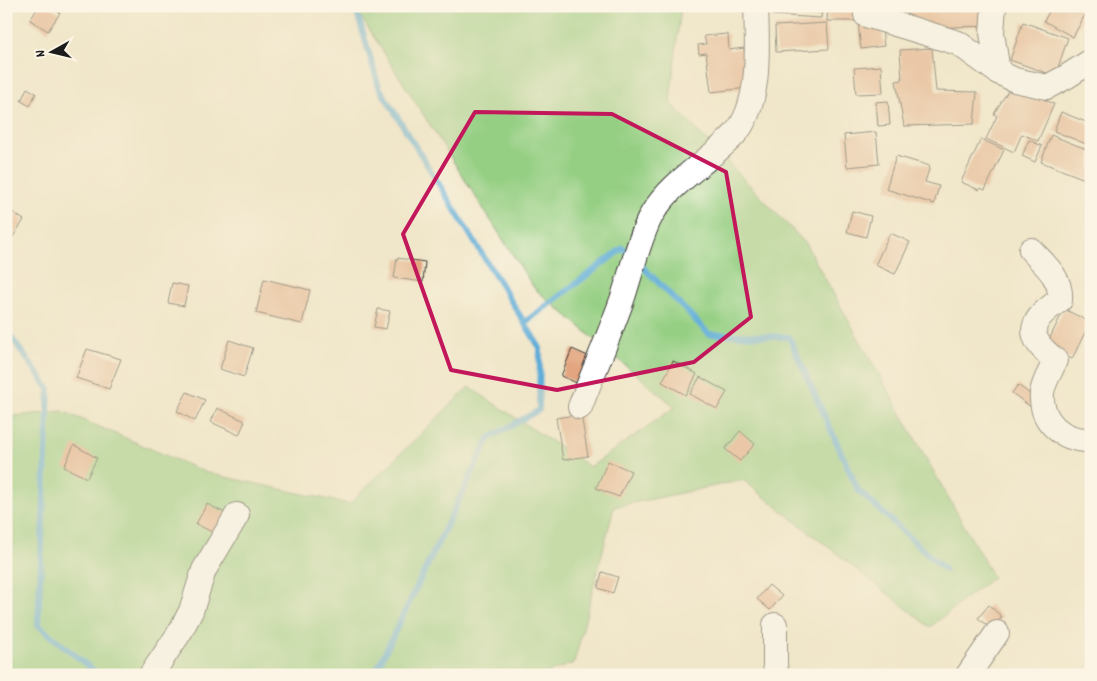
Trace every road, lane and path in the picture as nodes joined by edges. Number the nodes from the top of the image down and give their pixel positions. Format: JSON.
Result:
{"nodes":[{"id":1,"x":756,"y":6,"type":"edge"},
{"id":2,"x":994,"y":6,"type":"edge"},
{"id":3,"x":866,"y":15,"type":"dead end"},
{"id":4,"x":1091,"y":61,"type":"edge"},
{"id":5,"x":998,"y":72,"type":"junction"},
{"id":6,"x":1031,"y":250,"type":"dead end"},
{"id":7,"x":580,"y":406,"type":"dead end"},
{"id":8,"x":1091,"y":440,"type":"edge"},
{"id":9,"x":237,"y":515,"type":"dead end"},
{"id":10,"x":775,"y":625,"type":"dead end"},
{"id":11,"x":997,"y":634,"type":"dead end"},
{"id":12,"x":151,"y":675,"type":"edge"},
{"id":13,"x":777,"y":675,"type":"edge"},
{"id":14,"x":968,"y":675,"type":"edge"}],
"edges":[{"from":1,"to":7,"type":"street"},
{"from":2,"to":5,"type":"street"},
{"from":3,"to":5,"type":"street"},
{"from":4,"to":5,"type":"street"},
{"from":6,"to":8,"type":"street"},
{"from":9,"to":12,"type":"street"},
{"from":10,"to":13,"type":"street"},
{"from":11,"to":14,"type":"street"}]}
